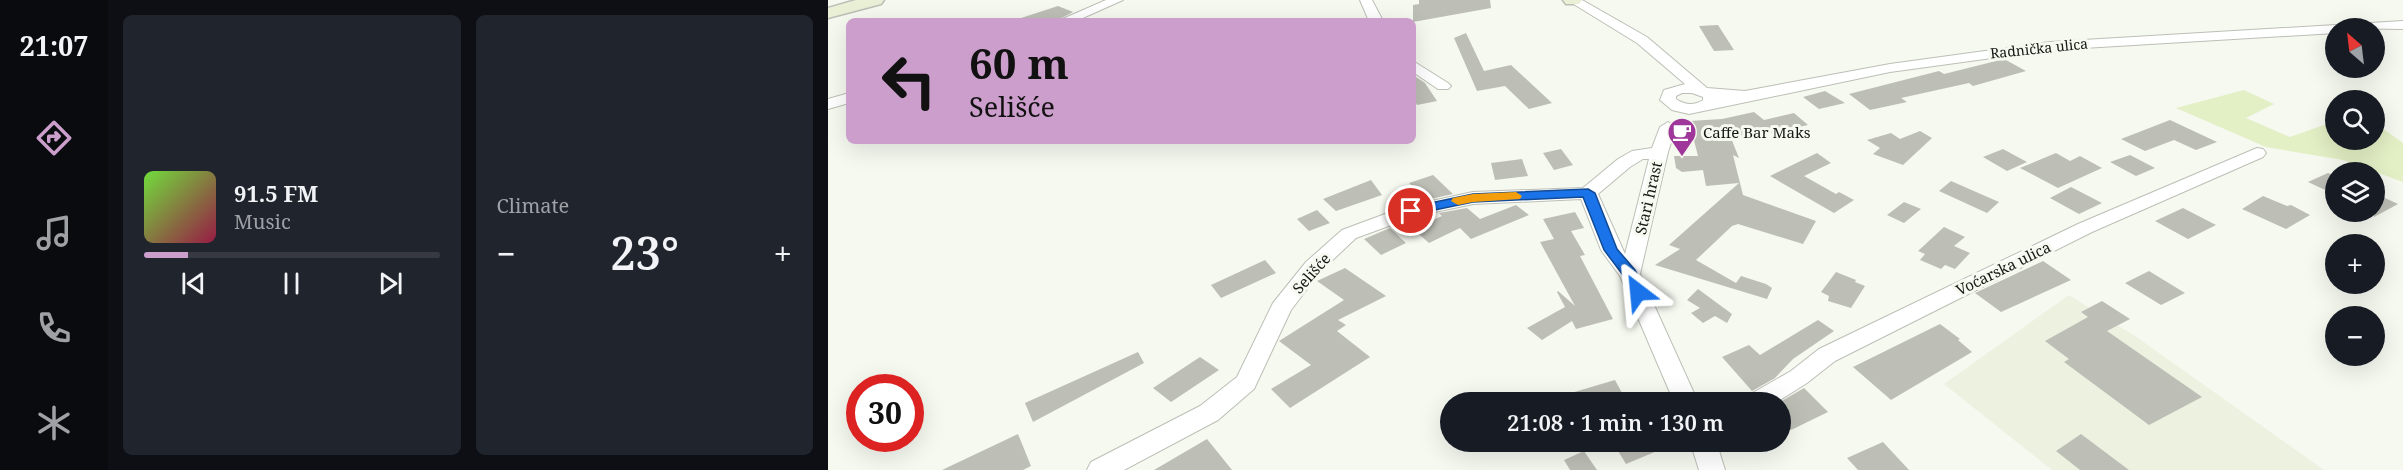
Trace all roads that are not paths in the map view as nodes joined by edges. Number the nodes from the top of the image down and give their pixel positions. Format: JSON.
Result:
{"nodes":[{"id":1,"x":875,"y":0,"type":"edge"},
{"id":2,"x":1117,"y":0,"type":"edge"},
{"id":3,"x":1366,"y":0,"type":"edge"},
{"id":4,"x":1573,"y":0,"type":"edge"},
{"id":5,"x":828,"y":13,"type":"edge"},
{"id":6,"x":1072,"y":18,"type":"edge"},
{"id":7,"x":1375,"y":18,"type":"edge"},
{"id":8,"x":2403,"y":25,"type":"edge"},
{"id":9,"x":2385,"y":26,"type":"edge"},
{"id":10,"x":2325,"y":30,"type":"edge"},
{"id":11,"x":1658,"y":55,"type":"junction"},
{"id":12,"x":1416,"y":67,"type":"edge"},
{"id":13,"x":1443,"y":86,"type":"dead end"},
{"id":14,"x":1672,"y":97,"type":"junction"},
{"id":15,"x":846,"y":99,"type":"edge"},
{"id":16,"x":1703,"y":99,"type":"junction"},
{"id":17,"x":828,"y":104,"type":"edge"},
{"id":18,"x":1668,"y":127,"type":"junction"},
{"id":19,"x":1659,"y":152,"type":"junction"},
{"id":20,"x":2257,"y":153,"type":"dead end"},
{"id":21,"x":1588,"y":193,"type":"junction"},
{"id":22,"x":1630,"y":273,"type":"junction"},
{"id":23,"x":1682,"y":392,"type":"edge"},
{"id":24,"x":1774,"y":392,"type":"edge"},
{"id":25,"x":1706,"y":452,"type":"edge"},
{"id":26,"x":1100,"y":470,"type":"edge"},
{"id":27,"x":1712,"y":470,"type":"edge"}],
"edges":[{"from":1,"to":5,"type":"street"},
{"from":2,"to":6,"type":"street"},
{"from":3,"to":7,"type":"street"},
{"from":4,"to":11,"type":"street","name":"Stari hrast"},
{"from":8,"to":9,"type":"street","name":"Radnička ulica"},
{"from":10,"to":16,"type":"street","name":"Radnička ulica"},
{"from":11,"to":14,"type":"street","name":"Stari hrast"},
{"from":11,"to":16,"type":"street","name":"Stari hrast"},
{"from":12,"to":13,"type":"street"},
{"from":14,"to":16,"type":"street"},
{"from":14,"to":18,"type":"street","name":"Stari hrast"},
{"from":15,"to":17,"type":"street"},
{"from":16,"to":18,"type":"street"},
{"from":18,"to":19,"type":"street","name":"Stari hrast"},
{"from":19,"to":21,"type":"street"},
{"from":19,"to":22,"type":"street","name":"Stari hrast"},
{"from":20,"to":24,"type":"street","name":"Voćarska ulica"},
{"from":21,"to":22,"type":"street"},
{"from":21,"to":26,"type":"street","name":"Selišće"},
{"from":22,"to":23,"type":"street"},
{"from":25,"to":27,"type":"street"}]}
